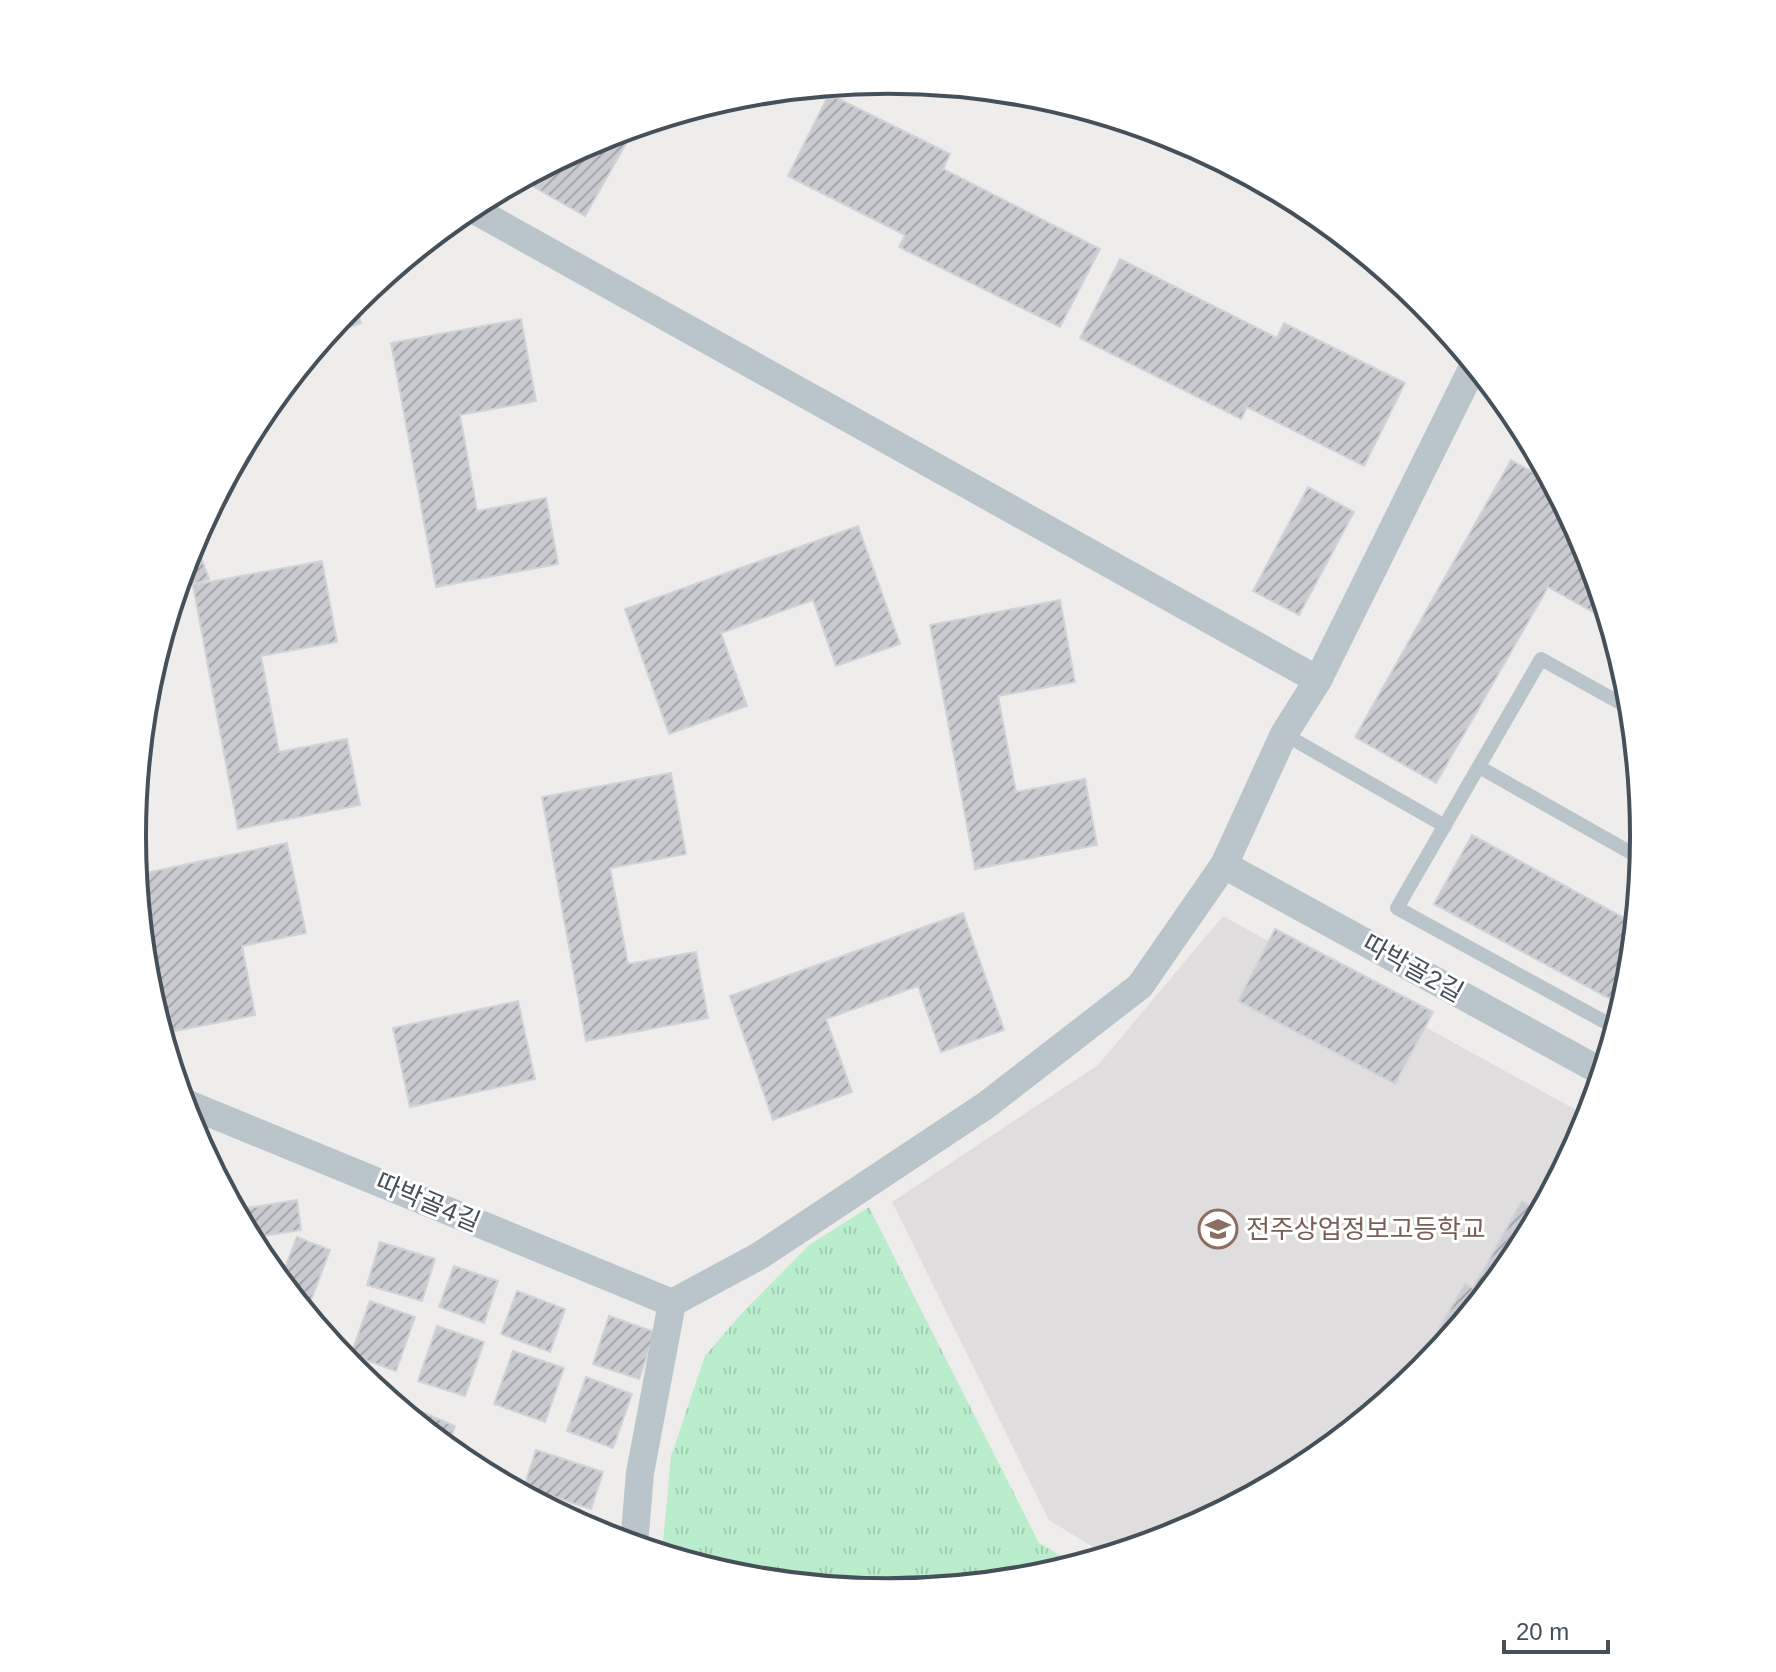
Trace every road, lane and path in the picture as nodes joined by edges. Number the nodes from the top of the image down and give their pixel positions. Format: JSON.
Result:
{"nodes":[{"id":1,"x":483,"y":215,"type":"edge"},
{"id":2,"x":1469,"y":375,"type":"edge"},
{"id":3,"x":1318,"y":680,"type":"junction"},
{"id":4,"x":1618,"y":702,"type":"edge"},
{"id":5,"x":1284,"y":734,"type":"junction"},
{"id":6,"x":1479,"y":767,"type":"junction"},
{"id":7,"x":1445,"y":826,"type":"junction"},
{"id":8,"x":1629,"y":852,"type":"edge"},
{"id":9,"x":1224,"y":865,"type":"junction"},
{"id":10,"x":1606,"y":1023,"type":"edge"},
{"id":11,"x":1593,"y":1067,"type":"edge"},
{"id":12,"x":197,"y":1108,"type":"edge"},
{"id":13,"x":672,"y":1303,"type":"junction"},
{"id":14,"x":635,"y":1534,"type":"edge"}],
"edges":[{"from":1,"to":3,"type":"street"},
{"from":2,"to":3,"type":"street"},
{"from":3,"to":5,"type":"street"},
{"from":4,"to":6,"type":"lane"},
{"from":5,"to":7,"type":"lane"},
{"from":5,"to":9,"type":"street"},
{"from":6,"to":7,"type":"lane"},
{"from":6,"to":8,"type":"lane"},
{"from":7,"to":10,"type":"lane"},
{"from":9,"to":11,"type":"street","name":"따박골2길"},
{"from":9,"to":13,"type":"street"},
{"from":12,"to":13,"type":"street","name":"따박골4길"},
{"from":13,"to":14,"type":"street"}]}
